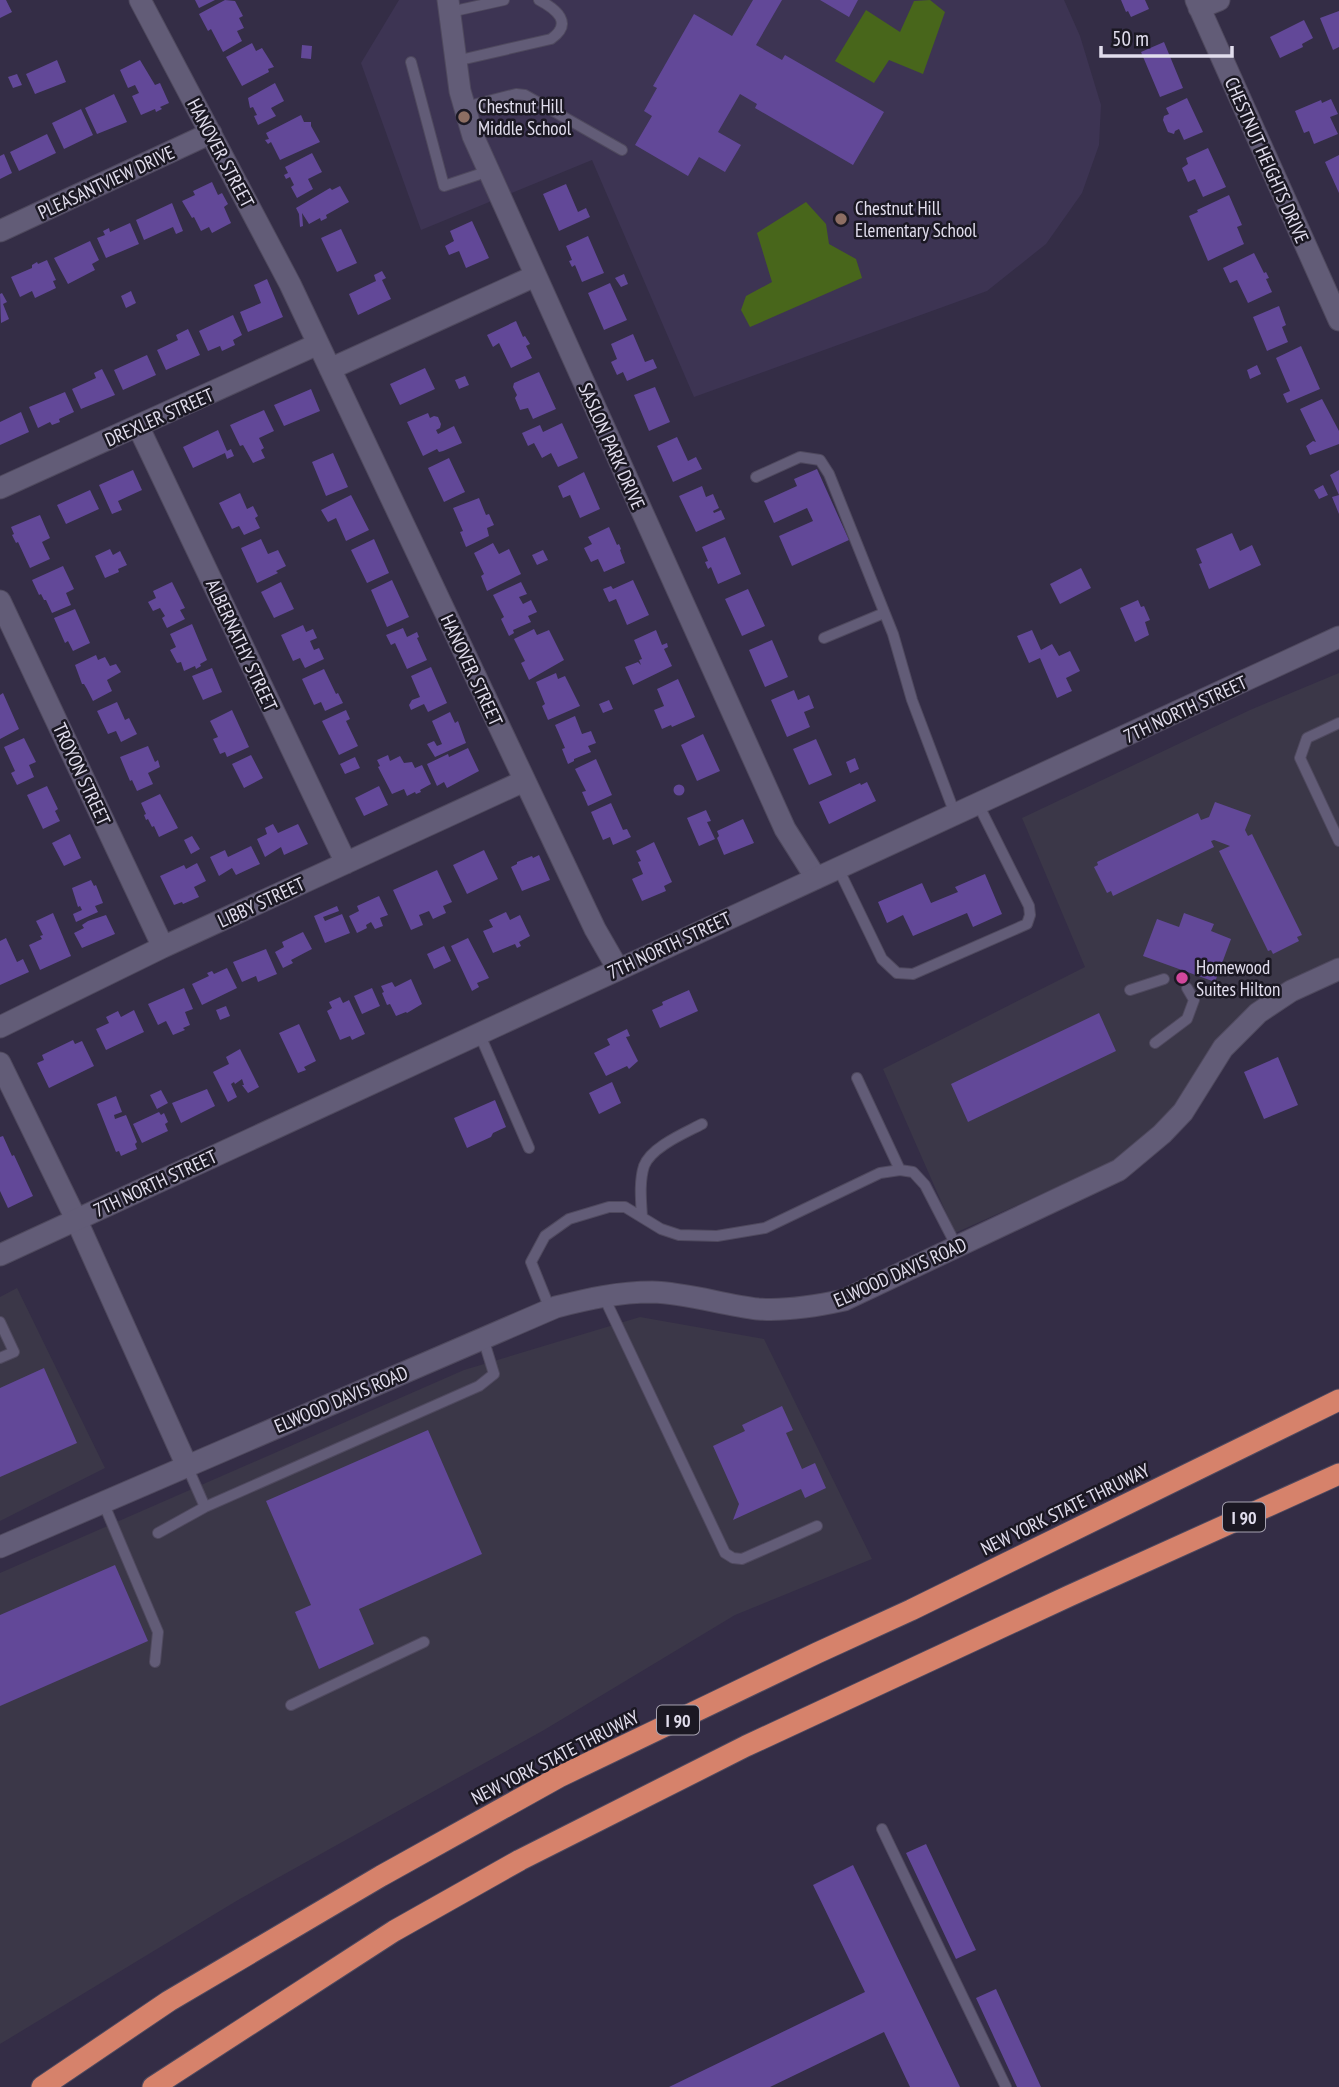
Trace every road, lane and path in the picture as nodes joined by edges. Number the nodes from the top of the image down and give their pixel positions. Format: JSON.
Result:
{"nodes":[{"id":1,"x":140,"y":0,"type":"edge"},
{"id":2,"x":504,"y":0,"type":"edge"},
{"id":3,"x":539,"y":0,"type":"edge"},
{"id":4,"x":1219,"y":0,"type":"edge"},
{"id":5,"x":1197,"y":4,"type":"edge"},
{"id":6,"x":449,"y":6,"type":"edge"},
{"id":7,"x":456,"y":61,"type":"junction"},
{"id":8,"x":411,"y":62,"type":"dead end"},
{"id":9,"x":465,"y":107,"type":"junction"},
{"id":10,"x":211,"y":133,"type":"junction"},
{"id":11,"x":622,"y":150,"type":"dead end"},
{"id":12,"x":489,"y":171,"type":"junction"},
{"id":13,"x":0,"y":231,"type":"edge"},
{"id":14,"x":535,"y":276,"type":"junction"},
{"id":15,"x":1339,"y":320,"type":"edge"},
{"id":16,"x":318,"y":344,"type":"junction"},
{"id":17,"x":330,"y":369,"type":"junction"},
{"id":18,"x":138,"y":426,"type":"junction"},
{"id":19,"x":756,"y":477,"type":"dead end"},
{"id":20,"x":0,"y":488,"type":"edge"},
{"id":21,"x":0,"y":601,"type":"edge"},
{"id":22,"x":884,"y":613,"type":"junction"},
{"id":23,"x":1339,"y":637,"type":"edge"},
{"id":24,"x":824,"y":638,"type":"dead end"},
{"id":25,"x":1339,"y":723,"type":"edge"},
{"id":26,"x":524,"y":781,"type":"junction"},
{"id":27,"x":978,"y":804,"type":"junction"},
{"id":28,"x":955,"y":814,"type":"junction"},
{"id":29,"x":1339,"y":841,"type":"edge"},
{"id":30,"x":346,"y":863,"type":"junction"},
{"id":31,"x":838,"y":867,"type":"junction"},
{"id":32,"x":816,"y":878,"type":"junction"},
{"id":33,"x":163,"y":947,"type":"junction"},
{"id":34,"x":618,"y":969,"type":"junction"},
{"id":35,"x":1339,"y":969,"type":"edge"},
{"id":36,"x":1164,"y":979,"type":"dead end"},
{"id":37,"x":1187,"y":988,"type":"dead end"},
{"id":38,"x":1130,"y":990,"type":"dead end"},
{"id":39,"x":0,"y":1027,"type":"edge"},
{"id":40,"x":479,"y":1033,"type":"junction"},
{"id":41,"x":1155,"y":1043,"type":"dead end"},
{"id":42,"x":0,"y":1063,"type":"edge"},
{"id":43,"x":857,"y":1078,"type":"dead end"},
{"id":44,"x":702,"y":1124,"type":"dead end"},
{"id":45,"x":529,"y":1149,"type":"dead end"},
{"id":46,"x":900,"y":1170,"type":"junction"},
{"id":47,"x":642,"y":1217,"type":"junction"},
{"id":48,"x":76,"y":1219,"type":"junction"},
{"id":49,"x":957,"y":1247,"type":"junction"},
{"id":50,"x":0,"y":1255,"type":"edge"},
{"id":51,"x":603,"y":1295,"type":"junction"},
{"id":52,"x":550,"y":1309,"type":"junction"},
{"id":53,"x":0,"y":1322,"type":"edge"},
{"id":54,"x":483,"y":1338,"type":"junction"},
{"id":55,"x":0,"y":1358,"type":"edge"},
{"id":56,"x":1339,"y":1400,"type":"edge"},
{"id":57,"x":187,"y":1466,"type":"junction"},
{"id":58,"x":1339,"y":1474,"type":"edge"},
{"id":59,"x":103,"y":1502,"type":"junction"},
{"id":60,"x":205,"y":1507,"type":"junction"},
{"id":61,"x":817,"y":1526,"type":"dead end"},
{"id":62,"x":158,"y":1533,"type":"dead end"},
{"id":63,"x":1,"y":1543,"type":"edge"},
{"id":64,"x":424,"y":1642,"type":"dead end"},
{"id":65,"x":156,"y":1662,"type":"dead end"},
{"id":66,"x":291,"y":1705,"type":"dead end"},
{"id":67,"x":883,"y":1829,"type":"dead end"},
{"id":68,"x":42,"y":2087,"type":"edge"},
{"id":69,"x":153,"y":2087,"type":"edge"},
{"id":70,"x":1006,"y":2087,"type":"edge"}],
"edges":[{"from":1,"to":10,"type":"street","name":"HANOVER STREET"},
{"from":2,"to":6,"type":"lane"},
{"from":3,"to":7,"type":"lane"},
{"from":4,"to":5,"type":"street"},
{"from":5,"to":15,"type":"street","name":"CHESTNUT HEIGHTS DRIVE"},
{"from":6,"to":7,"type":"street","name":"SASLON PARK DRIVE"},
{"from":7,"to":9,"type":"street","name":"SASLON PARK DRIVE"},
{"from":8,"to":12,"type":"lane"},
{"from":9,"to":11,"type":"lane"},
{"from":9,"to":12,"type":"street","name":"SASLON PARK DRIVE"},
{"from":10,"to":13,"type":"street","name":"PLEASANTVIEW DRIVE"},
{"from":10,"to":16,"type":"street","name":"HANOVER STREET"},
{"from":12,"to":14,"type":"street","name":"SASLON PARK DRIVE"},
{"from":14,"to":17,"type":"street"},
{"from":14,"to":32,"type":"street","name":"SASLON PARK DRIVE"},
{"from":16,"to":17,"type":"street","name":"HANOVER STREET"},
{"from":16,"to":18,"type":"street","name":"DREXLER STREET"},
{"from":17,"to":26,"type":"street","name":"HANOVER STREET"},
{"from":18,"to":20,"type":"street","name":"DREXLER STREET"},
{"from":18,"to":30,"type":"street","name":"ALBERNATHY STREET"},
{"from":19,"to":22,"type":"lane"},
{"from":21,"to":33,"type":"street","name":"TROYON STREET"},
{"from":22,"to":24,"type":"lane"},
{"from":22,"to":28,"type":"lane"},
{"from":23,"to":27,"type":"street","name":"7TH NORTH STREET"},
{"from":25,"to":29,"type":"lane"},
{"from":26,"to":30,"type":"street","name":"LIBBY STREET"},
{"from":26,"to":34,"type":"street","name":"HANOVER STREET"},
{"from":27,"to":28,"type":"street","name":"7TH NORTH STREET"},
{"from":27,"to":31,"type":"lane"},
{"from":28,"to":31,"type":"street","name":"7TH NORTH STREET"},
{"from":30,"to":33,"type":"street","name":"LIBBY STREET"},
{"from":31,"to":32,"type":"street","name":"7TH NORTH STREET"},
{"from":32,"to":34,"type":"street","name":"7TH NORTH STREET"},
{"from":33,"to":39,"type":"street","name":"LIBBY STREET"},
{"from":34,"to":40,"type":"street","name":"7TH NORTH STREET"},
{"from":35,"to":49,"type":"street","name":"ELWOOD DAVIS ROAD"},
{"from":36,"to":38,"type":"lane"},
{"from":37,"to":41,"type":"lane"},
{"from":40,"to":45,"type":"lane"},
{"from":40,"to":48,"type":"street","name":"7TH NORTH STREET"},
{"from":42,"to":48,"type":"street"},
{"from":43,"to":46,"type":"lane"},
{"from":44,"to":47,"type":"lane"},
{"from":46,"to":47,"type":"lane"},
{"from":46,"to":49,"type":"lane"},
{"from":47,"to":52,"type":"lane"},
{"from":48,"to":50,"type":"street","name":"7TH NORTH STREET"},
{"from":48,"to":57,"type":"street"},
{"from":49,"to":51,"type":"street","name":"ELWOOD DAVIS ROAD"},
{"from":51,"to":52,"type":"street","name":"ELWOOD DAVIS ROAD"},
{"from":51,"to":61,"type":"lane"},
{"from":52,"to":54,"type":"street","name":"ELWOOD DAVIS ROAD"},
{"from":53,"to":55,"type":"lane"},
{"from":54,"to":57,"type":"street","name":"ELWOOD DAVIS ROAD"},
{"from":54,"to":60,"type":"lane"},
{"from":56,"to":68,"type":"highway","name":"NEW YORK STATE THRUWAY","number":"I 90"},
{"from":57,"to":59,"type":"street","name":"ELWOOD DAVIS ROAD"},
{"from":57,"to":60,"type":"lane"},
{"from":58,"to":69,"type":"highway","number":"I 90"},
{"from":59,"to":63,"type":"street","name":"ELWOOD DAVIS ROAD"},
{"from":59,"to":65,"type":"lane"},
{"from":60,"to":62,"type":"lane"},
{"from":64,"to":66,"type":"lane"},
{"from":67,"to":70,"type":"lane"}]}
